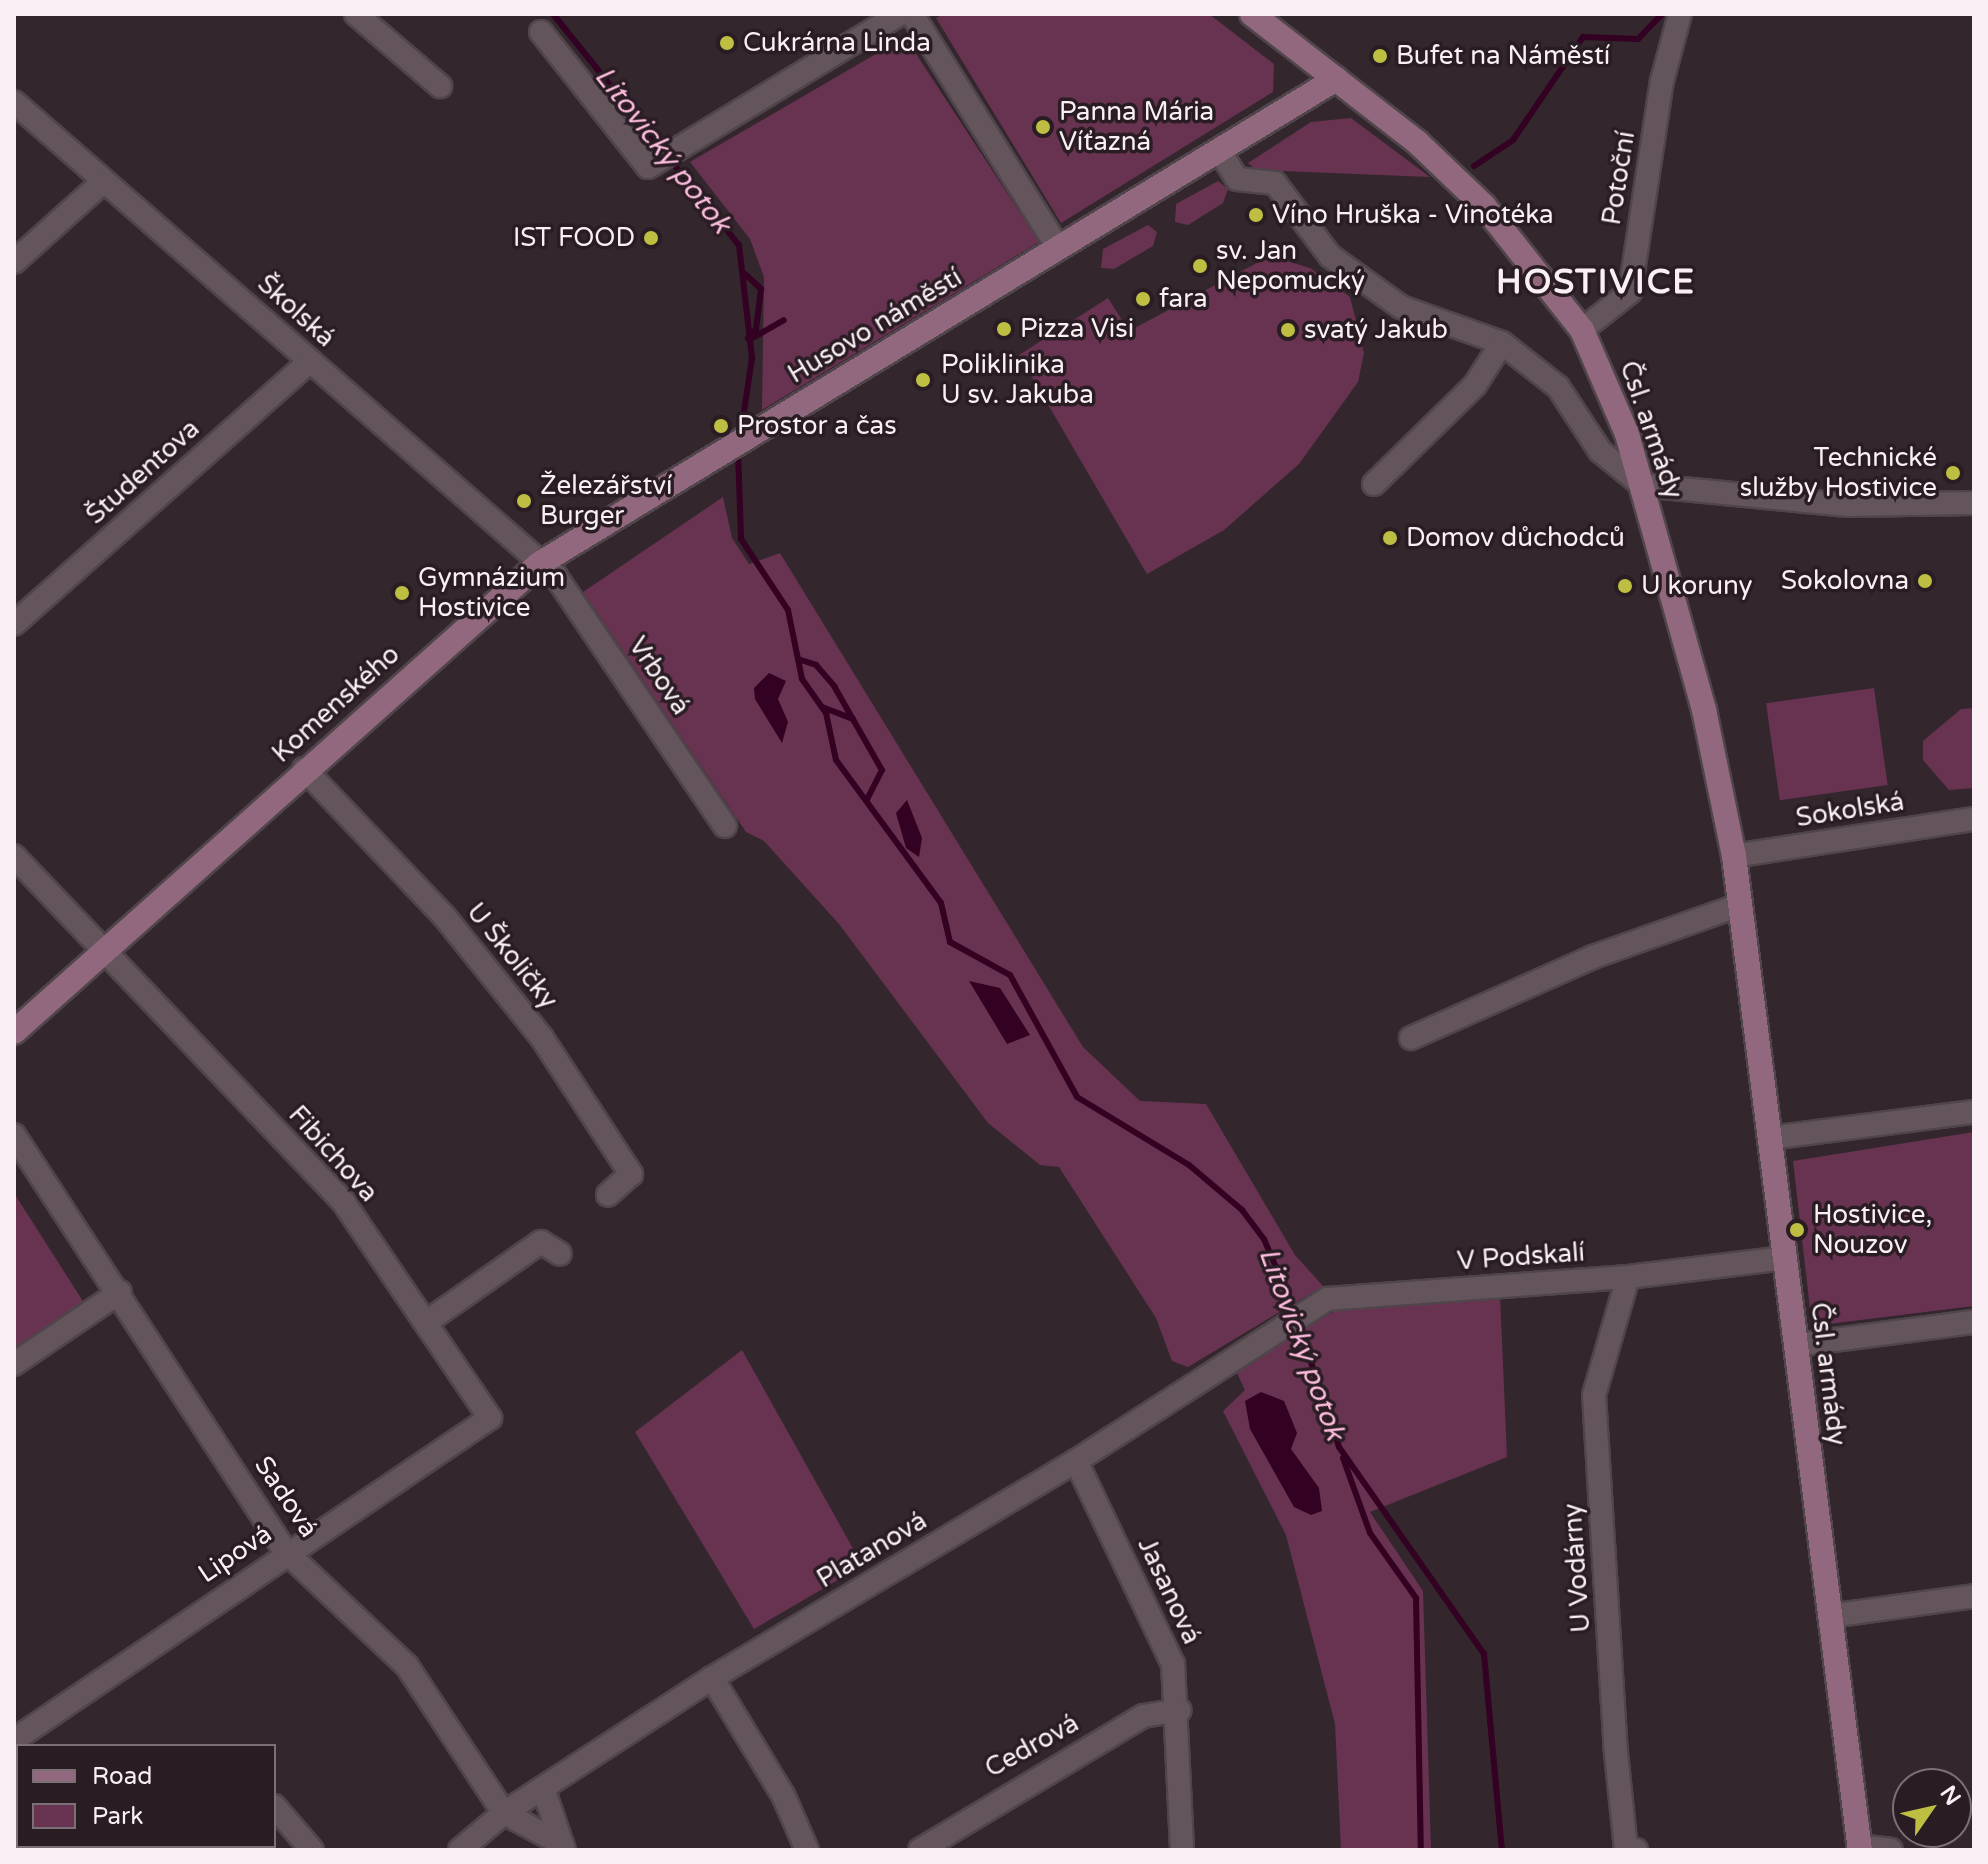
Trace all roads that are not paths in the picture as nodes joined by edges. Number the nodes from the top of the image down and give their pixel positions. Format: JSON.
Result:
{"nodes":[{"id":1,"x":356,"y":14,"type":"edge"},
{"id":2,"x":900,"y":14,"type":"edge"},
{"id":3,"x":912,"y":14,"type":"edge"},
{"id":4,"x":1252,"y":14,"type":"edge"},
{"id":5,"x":1680,"y":14,"type":"edge"},
{"id":6,"x":541,"y":32,"type":"dead end"},
{"id":7,"x":1336,"y":79,"type":"junction"},
{"id":8,"x":440,"y":86,"type":"dead end"},
{"id":9,"x":14,"y":102,"type":"edge"},
{"id":10,"x":1219,"y":150,"type":"junction"},
{"id":11,"x":104,"y":181,"type":"junction"},
{"id":12,"x":1058,"y":248,"type":"junction"},
{"id":13,"x":14,"y":262,"type":"edge"},
{"id":14,"x":1582,"y":330,"type":"junction"},
{"id":15,"x":1502,"y":343,"type":"junction"},
{"id":16,"x":310,"y":361,"type":"junction"},
{"id":17,"x":721,"y":452,"type":"joint"},
{"id":18,"x":1374,"y":484,"type":"dead end"},
{"id":19,"x":1642,"y":485,"type":"junction"},
{"id":20,"x":1974,"y":503,"type":"edge"},
{"id":21,"x":539,"y":564,"type":"junction"},
{"id":22,"x":14,"y":624,"type":"edge"},
{"id":23,"x":304,"y":769,"type":"junction"},
{"id":24,"x":1974,"y":819,"type":"edge"},
{"id":25,"x":725,"y":826,"type":"dead end"},
{"id":26,"x":14,"y":856,"type":"edge"},
{"id":27,"x":1734,"y":856,"type":"junction"},
{"id":28,"x":1740,"y":905,"type":"junction"},
{"id":29,"x":104,"y":951,"type":"junction"},
{"id":30,"x":14,"y":1032,"type":"edge"},
{"id":31,"x":1411,"y":1038,"type":"dead end"},
{"id":32,"x":1974,"y":1112,"type":"edge"},
{"id":33,"x":14,"y":1135,"type":"edge"},
{"id":34,"x":1770,"y":1138,"type":"junction"},
{"id":35,"x":608,"y":1195,"type":"dead end"},
{"id":36,"x":560,"y":1254,"type":"dead end"},
{"id":37,"x":1785,"y":1258,"type":"junction"},
{"id":38,"x":1628,"y":1277,"type":"junction"},
{"id":39,"x":120,"y":1292,"type":"junction"},
{"id":40,"x":428,"y":1321,"type":"junction"},
{"id":41,"x":1974,"y":1322,"type":"edge"},
{"id":42,"x":1270,"y":1335,"type":"joint"},
{"id":43,"x":1796,"y":1345,"type":"junction"},
{"id":44,"x":14,"y":1364,"type":"edge"},
{"id":45,"x":490,"y":1418,"type":"joint"},
{"id":46,"x":1076,"y":1461,"type":"junction"},
{"id":47,"x":286,"y":1552,"type":"junction"},
{"id":48,"x":1974,"y":1596,"type":"edge"},
{"id":49,"x":1830,"y":1616,"type":"junction"},
{"id":50,"x":712,"y":1678,"type":"junction"},
{"id":51,"x":1180,"y":1710,"type":"junction"},
{"id":52,"x":14,"y":1740,"type":"edge"},
{"id":53,"x":544,"y":1791,"type":"junction"},
{"id":54,"x":276,"y":1808,"type":"edge"},
{"id":55,"x":504,"y":1813,"type":"junction"},
{"id":56,"x":563,"y":1847,"type":"edge"},
{"id":57,"x":1860,"y":1848,"type":"edge"},
{"id":58,"x":312,"y":1850,"type":"edge"},
{"id":59,"x":460,"y":1850,"type":"edge"},
{"id":60,"x":807,"y":1850,"type":"edge"},
{"id":61,"x":920,"y":1850,"type":"edge"},
{"id":62,"x":1182,"y":1850,"type":"edge"},
{"id":63,"x":1636,"y":1850,"type":"edge"},
{"id":64,"x":1891,"y":1850,"type":"edge"}],
"edges":[{"from":1,"to":8,"type":"street"},
{"from":2,"to":6,"type":"street"},
{"from":3,"to":12,"type":"street"},
{"from":4,"to":7,"type":"main road","name":"Čsl. armády"},
{"from":5,"to":14,"type":"street","name":"Potoční"},
{"from":7,"to":10,"type":"main road","name":"Husovo náměstí"},
{"from":7,"to":14,"type":"main road","name":"Čsl. armády"},
{"from":9,"to":11,"type":"street","name":"Školská"},
{"from":10,"to":12,"type":"main road","name":"Husovo náměstí"},
{"from":10,"to":15,"type":"street"},
{"from":11,"to":13,"type":"street"},
{"from":11,"to":16,"type":"street","name":"Školská"},
{"from":12,"to":17,"type":"main road","name":"Husovo náměstí"},
{"from":14,"to":19,"type":"main road","name":"Čsl. armády"},
{"from":15,"to":18,"type":"street"},
{"from":15,"to":19,"type":"street"},
{"from":16,"to":21,"type":"street","name":"Školská"},
{"from":16,"to":22,"type":"street","name":"Študentova"},
{"from":17,"to":21,"type":"main road","name":"Komenského"},
{"from":19,"to":20,"type":"street"},
{"from":19,"to":27,"type":"main road","name":"Čsl. armády"},
{"from":21,"to":23,"type":"main road","name":"Komenského"},
{"from":21,"to":25,"type":"street","name":"Vrbová"},
{"from":23,"to":29,"type":"main road","name":"Komenského"},
{"from":23,"to":35,"type":"street","name":"U Školičky"},
{"from":24,"to":27,"type":"street","name":"Sokolská"},
{"from":26,"to":29,"type":"street","name":"Fibichova"},
{"from":27,"to":28,"type":"main road","name":"Čsl. armády"},
{"from":28,"to":31,"type":"street"},
{"from":28,"to":34,"type":"main road","name":"Čsl. armády"},
{"from":29,"to":30,"type":"main road","name":"Komenského"},
{"from":29,"to":40,"type":"street","name":"Fibichova"},
{"from":32,"to":34,"type":"street"},
{"from":33,"to":39,"type":"street","name":"Sadová"},
{"from":34,"to":37,"type":"main road","name":"Čsl. armády"},
{"from":36,"to":40,"type":"street"},
{"from":37,"to":38,"type":"street","name":"V Podskalí"},
{"from":37,"to":43,"type":"main road","name":"Čsl. armády"},
{"from":38,"to":42,"type":"street","name":"V Podskalí"},
{"from":38,"to":63,"type":"street","name":"U Vodárny"},
{"from":39,"to":44,"type":"street"},
{"from":39,"to":47,"type":"street","name":"Sadová"},
{"from":40,"to":45,"type":"street","name":"Fibichova"},
{"from":41,"to":43,"type":"street"},
{"from":42,"to":46,"type":"street","name":"Platanová"},
{"from":43,"to":49,"type":"main road","name":"Čsl. armády"},
{"from":45,"to":47,"type":"street","name":"Lipová"},
{"from":46,"to":50,"type":"street","name":"Platanová"},
{"from":46,"to":51,"type":"street","name":"Jasanová"},
{"from":47,"to":52,"type":"street","name":"Lipová"},
{"from":47,"to":55,"type":"street","name":"Sadová"},
{"from":48,"to":49,"type":"street"},
{"from":49,"to":57,"type":"main road","name":"Čsl. armády"},
{"from":50,"to":53,"type":"street","name":"Platanová"},
{"from":50,"to":60,"type":"street"},
{"from":51,"to":61,"type":"street","name":"Cedrová"},
{"from":51,"to":62,"type":"street","name":"Jasanová"},
{"from":53,"to":55,"type":"street","name":"Platanová"},
{"from":53,"to":56,"type":"street","name":"Sadová"},
{"from":54,"to":58,"type":"street"},
{"from":55,"to":56,"type":"street","name":"Sadová"},
{"from":55,"to":59,"type":"street","name":"Platanová"},
{"from":57,"to":64,"type":"street"}]}
